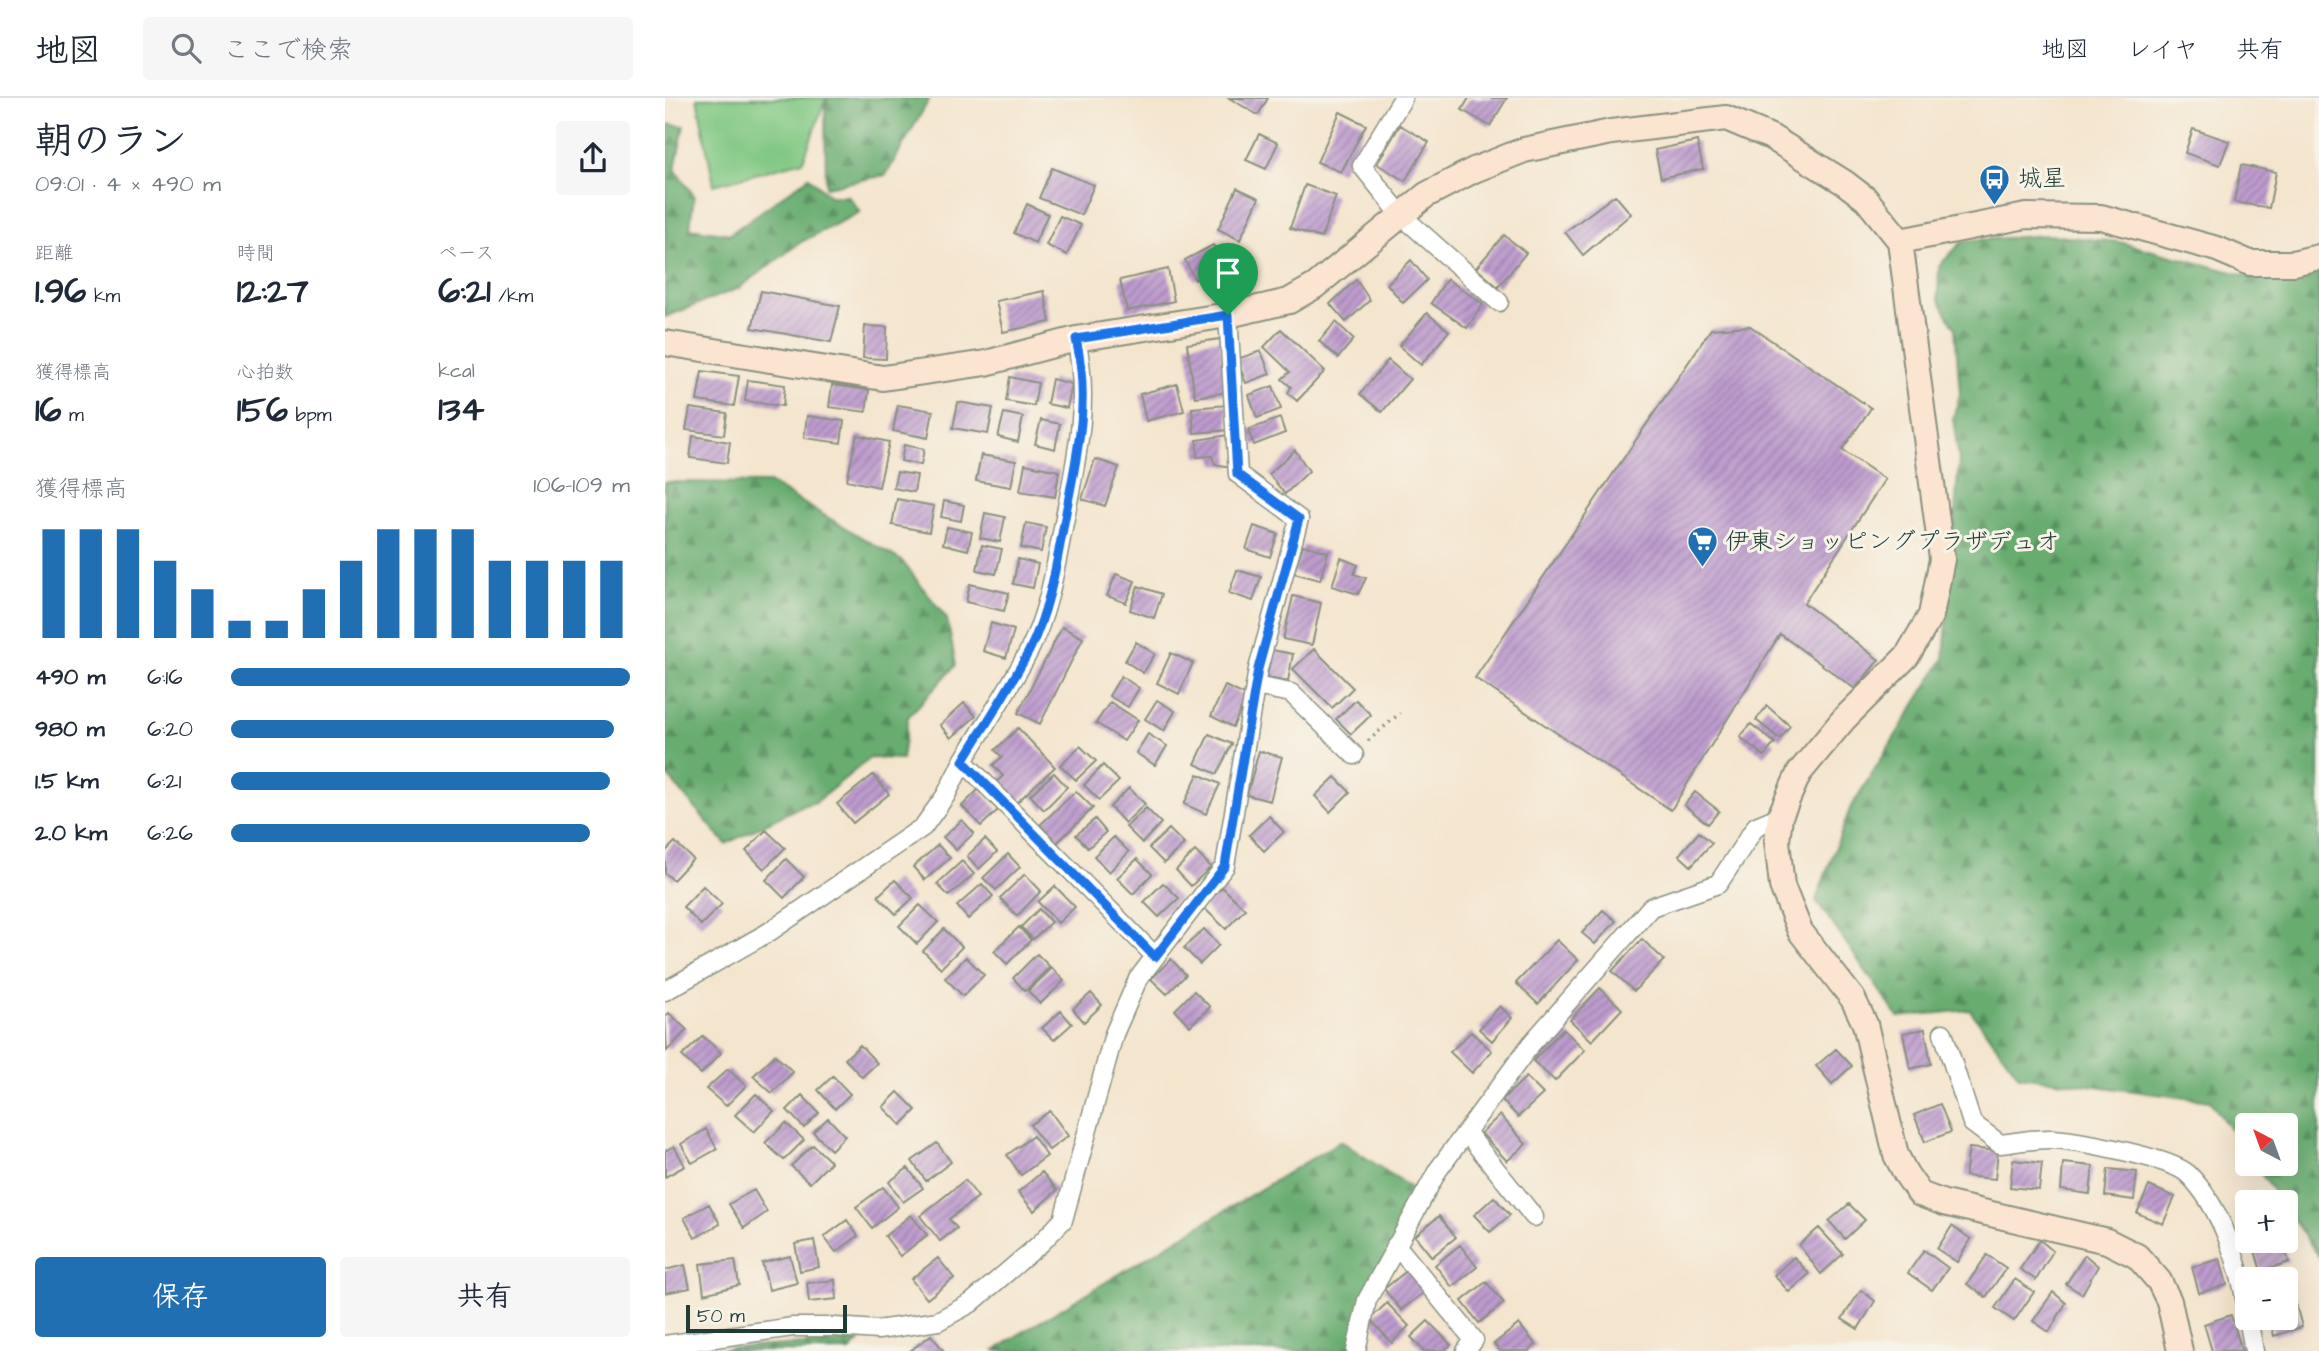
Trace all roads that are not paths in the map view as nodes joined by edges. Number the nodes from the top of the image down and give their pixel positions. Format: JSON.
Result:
{"nodes":[{"id":1,"x":1403,"y":98,"type":"edge"},
{"id":2,"x":1401,"y":215,"type":"junction"},
{"id":3,"x":1900,"y":241,"type":"junction"},
{"id":4,"x":2319,"y":257,"type":"edge"},
{"id":5,"x":1499,"y":302,"type":"dead end"},
{"id":6,"x":1228,"y":315,"type":"junction"},
{"id":7,"x":1076,"y":339,"type":"junction"},
{"id":8,"x":665,"y":344,"type":"edge"},
{"id":9,"x":1255,"y":686,"type":"junction"},
{"id":10,"x":1354,"y":755,"type":"road end"},
{"id":11,"x":963,"y":761,"type":"junction"},
{"id":12,"x":1780,"y":816,"type":"junction"},
{"id":13,"x":1155,"y":957,"type":"junction"},
{"id":14,"x":665,"y":991,"type":"edge"},
{"id":15,"x":1943,"y":1033,"type":"dead end"},
{"id":16,"x":1466,"y":1132,"type":"junction"},
{"id":17,"x":1534,"y":1217,"type":"dead end"},
{"id":18,"x":1397,"y":1245,"type":"junction"},
{"id":19,"x":2235,"y":1267,"type":"edge"},
{"id":20,"x":2250,"y":1330,"type":"edge"},
{"id":21,"x":665,"y":1345,"type":"edge"},
{"id":22,"x":1356,"y":1351,"type":"edge"},
{"id":23,"x":1466,"y":1351,"type":"edge"},
{"id":24,"x":2180,"y":1351,"type":"edge"},
{"id":25,"x":2254,"y":1351,"type":"edge"}],
"edges":[{"from":1,"to":2,"type":"street"},
{"from":2,"to":3,"type":"street"},
{"from":2,"to":5,"type":"street"},
{"from":2,"to":6,"type":"street"},
{"from":3,"to":4,"type":"street"},
{"from":3,"to":12,"type":"street"},
{"from":6,"to":7,"type":"street"},
{"from":6,"to":9,"type":"street"},
{"from":7,"to":8,"type":"street"},
{"from":7,"to":11,"type":"street"},
{"from":9,"to":10,"type":"street"},
{"from":9,"to":13,"type":"street"},
{"from":11,"to":13,"type":"street"},
{"from":11,"to":14,"type":"street"},
{"from":12,"to":16,"type":"street"},
{"from":12,"to":24,"type":"street"},
{"from":13,"to":21,"type":"street"},
{"from":15,"to":19,"type":"street"},
{"from":16,"to":17,"type":"street"},
{"from":16,"to":18,"type":"street"},
{"from":18,"to":22,"type":"street"},
{"from":18,"to":23,"type":"street"},
{"from":20,"to":25,"type":"street"}]}
